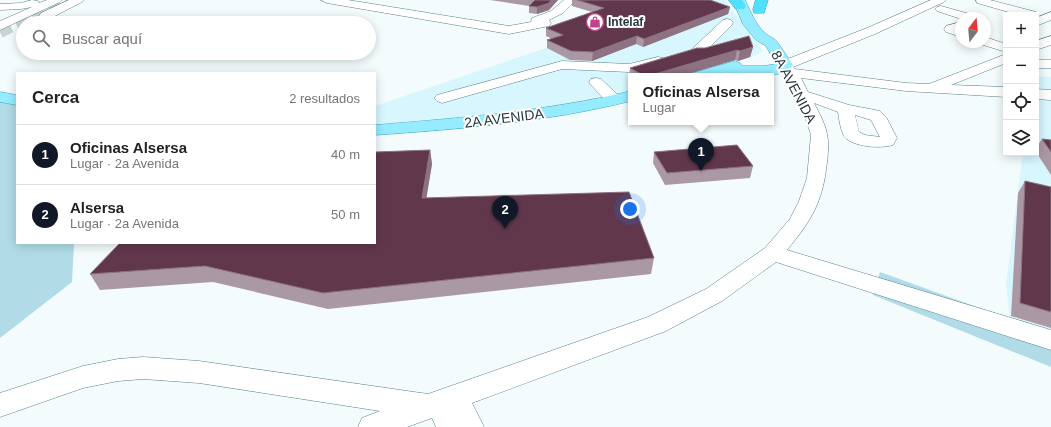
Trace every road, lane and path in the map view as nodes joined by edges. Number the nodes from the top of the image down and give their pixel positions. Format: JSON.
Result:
{"nodes":[{"id":1,"x":44,"y":0,"type":"edge"},
{"id":2,"x":56,"y":0,"type":"edge"},
{"id":3,"x":78,"y":0,"type":"edge"},
{"id":4,"x":327,"y":0,"type":"edge"},
{"id":5,"x":570,"y":0,"type":"edge"},
{"id":6,"x":958,"y":2,"type":"dead end"},
{"id":7,"x":748,"y":3,"type":"edge"},
{"id":8,"x":977,"y":3,"type":"edge"},
{"id":9,"x":0,"y":7,"type":"edge"},
{"id":10,"x":940,"y":7,"type":"edge"},
{"id":11,"x":0,"y":12,"type":"edge"},
{"id":12,"x":1018,"y":12,"type":"edge"},
{"id":13,"x":955,"y":13,"type":"edge"},
{"id":14,"x":1003,"y":14,"type":"edge"},
{"id":15,"x":25,"y":16,"type":"edge"},
{"id":16,"x":45,"y":16,"type":"edge"},
{"id":17,"x":0,"y":17,"type":"edge"},
{"id":18,"x":16,"y":20,"type":"edge"},
{"id":19,"x":16,"y":20,"type":"edge"},
{"id":20,"x":16,"y":20,"type":"edge"},
{"id":21,"x":16,"y":21,"type":"edge"},
{"id":22,"x":727,"y":22,"type":"dead end"},
{"id":23,"x":0,"y":26,"type":"edge"},
{"id":24,"x":955,"y":28,"type":"edge"},
{"id":25,"x":955,"y":31,"type":"edge"},
{"id":26,"x":1039,"y":31,"type":"edge"},
{"id":27,"x":1051,"y":35,"type":"edge"},
{"id":28,"x":0,"y":37,"type":"edge"},
{"id":29,"x":1051,"y":40,"type":"edge"},
{"id":30,"x":743,"y":41,"type":"edge"},
{"id":31,"x":991,"y":43,"type":"edge"},
{"id":32,"x":1039,"y":45,"type":"edge"},
{"id":33,"x":720,"y":46,"type":"edge"},
{"id":34,"x":1003,"y":47,"type":"edge"},
{"id":35,"x":697,"y":52,"type":"junction"},
{"id":36,"x":777,"y":55,"type":"junction"},
{"id":37,"x":1003,"y":59,"type":"edge"},
{"id":38,"x":1039,"y":64,"type":"edge"},
{"id":39,"x":1051,"y":64,"type":"edge"},
{"id":40,"x":710,"y":73,"type":"edge"},
{"id":41,"x":596,"y":82,"type":"dead end"},
{"id":42,"x":928,"y":89,"type":"junction"},
{"id":43,"x":1003,"y":92,"type":"edge"},
{"id":44,"x":1039,"y":94,"type":"edge"},
{"id":45,"x":802,"y":95,"type":"junction"},
{"id":46,"x":1051,"y":95,"type":"edge"},
{"id":47,"x":0,"y":97,"type":"edge"},
{"id":48,"x":442,"y":98,"type":"dead end"},
{"id":49,"x":623,"y":98,"type":"edge"},
{"id":50,"x":16,"y":100,"type":"edge"},
{"id":51,"x":844,"y":109,"type":"dead end"},
{"id":52,"x":376,"y":130,"type":"edge"},
{"id":53,"x":773,"y":253,"type":"junction"},
{"id":54,"x":1051,"y":340,"type":"edge"},
{"id":55,"x":440,"y":402,"type":"junction"},
{"id":56,"x":0,"y":405,"type":"edge"},
{"id":57,"x":372,"y":427,"type":"edge"},
{"id":58,"x":451,"y":427,"type":"edge"},
{"id":59,"x":470,"y":427,"type":"edge"}],
"edges":[{"from":1,"to":9,"type":"street"},
{"from":2,"to":15,"type":"street"},
{"from":3,"to":16,"type":"street"},
{"from":4,"to":5,"type":"street"},
{"from":6,"to":10,"type":"street"},
{"from":7,"to":36,"type":"main road","name":"8A AVENIDA"},
{"from":7,"to":36,"type":"main road","name":"8A AVENIDA"},
{"from":8,"to":12,"type":"street"},
{"from":8,"to":14,"type":"street"},
{"from":10,"to":13,"type":"street"},
{"from":10,"to":36,"type":"street"},
{"from":11,"to":18,"type":"street"},
{"from":17,"to":19,"type":"street"},
{"from":20,"to":23,"type":"street"},
{"from":21,"to":28,"type":"street"},
{"from":22,"to":35,"type":"street"},
{"from":24,"to":25,"type":"street"},
{"from":26,"to":27,"type":"street"},
{"from":29,"to":32,"type":"street"},
{"from":30,"to":36,"type":"street"},
{"from":31,"to":34,"type":"street"},
{"from":33,"to":35,"type":"street"},
{"from":35,"to":48,"type":"street"},
{"from":36,"to":40,"type":"main road"},
{"from":36,"to":42,"type":"street"},
{"from":36,"to":45,"type":"street","name":"8A AVENIDA"},
{"from":37,"to":42,"type":"street"},
{"from":38,"to":39,"type":"street"},
{"from":41,"to":49,"type":"street"},
{"from":42,"to":43,"type":"street"},
{"from":44,"to":46,"type":"street"},
{"from":45,"to":51,"type":"street"},
{"from":45,"to":53,"type":"street","name":"8A AVENIDA"},
{"from":47,"to":50,"type":"main road"},
{"from":49,"to":52,"type":"main road","name":"2A AVENIDA"},
{"from":53,"to":54,"type":"street"},
{"from":53,"to":55,"type":"street","name":"8A AVENIDA"},
{"from":55,"to":56,"type":"street"},
{"from":55,"to":57,"type":"street","name":"8A AVENIDA"},
{"from":55,"to":58,"type":"street"},
{"from":55,"to":59,"type":"street"}]}
